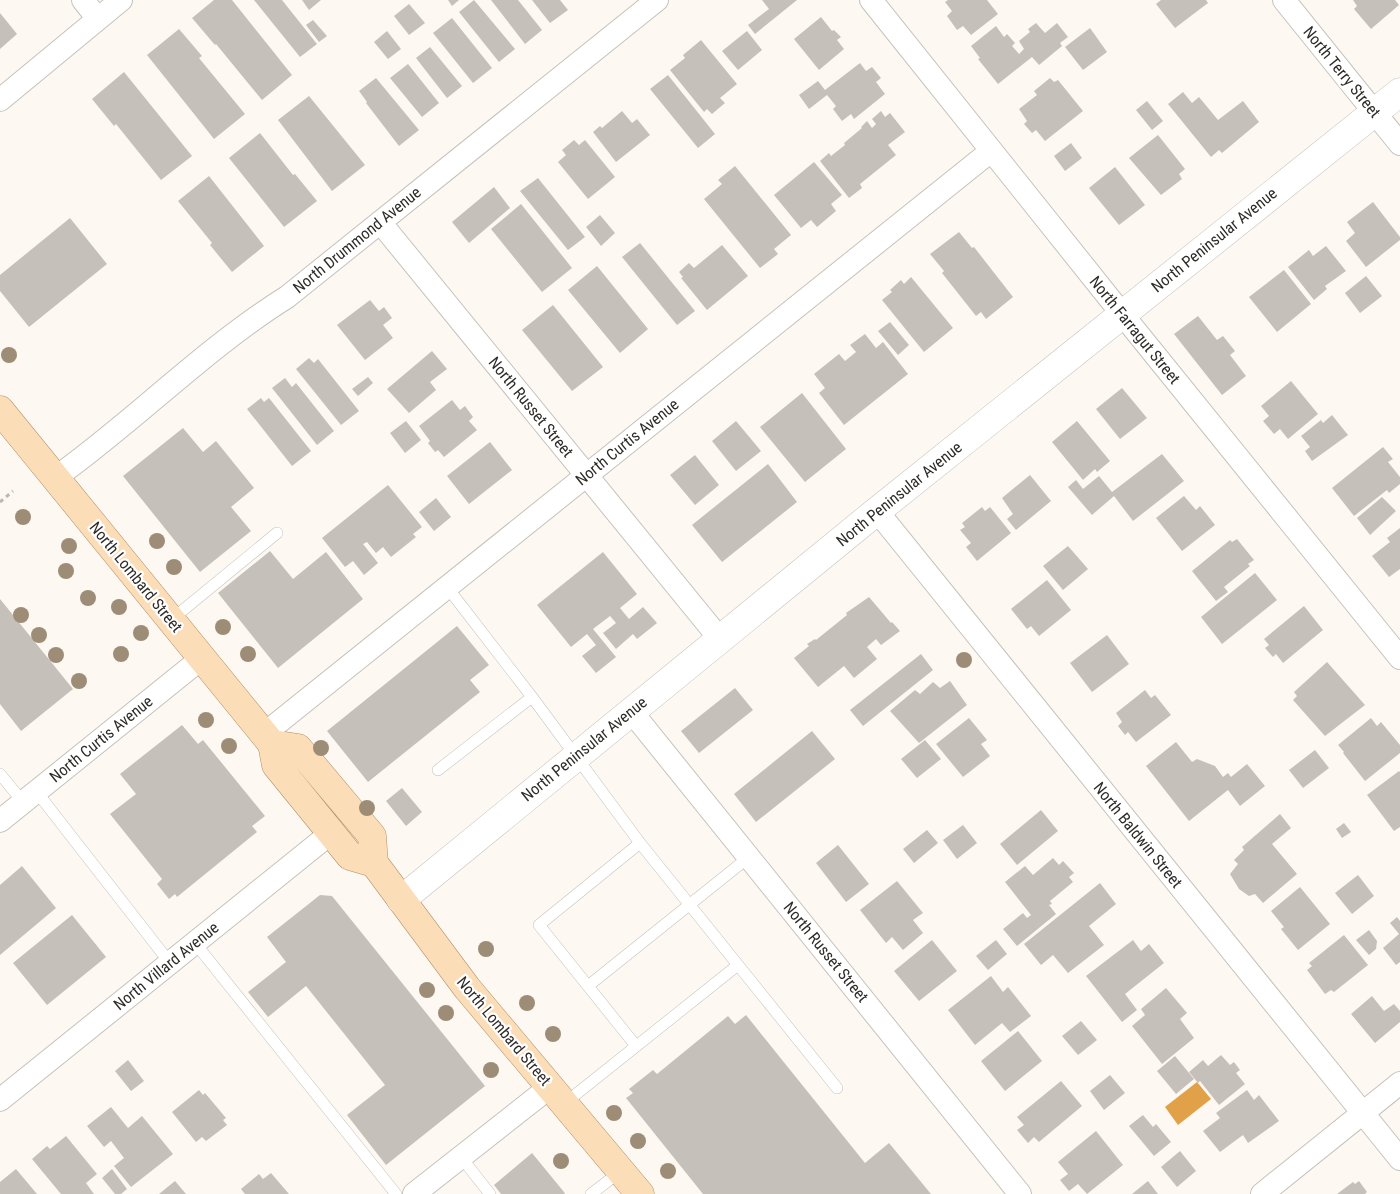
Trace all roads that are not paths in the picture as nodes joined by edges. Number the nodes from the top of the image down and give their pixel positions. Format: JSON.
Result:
{"nodes":[{"id":1,"x":82,"y":0,"type":"edge"},
{"id":2,"x":121,"y":0,"type":"edge"},
{"id":3,"x":657,"y":0,"type":"edge"},
{"id":4,"x":871,"y":0,"type":"edge"},
{"id":5,"x":1284,"y":0,"type":"edge"},
{"id":6,"x":98,"y":19,"type":"junction"},
{"id":7,"x":1400,"y":92,"type":"edge"},
{"id":8,"x":0,"y":100,"type":"edge"},
{"id":9,"x":1375,"y":112,"type":"junction"},
{"id":10,"x":1400,"y":144,"type":"edge"},
{"id":11,"x":991,"y":151,"type":"junction"},
{"id":12,"x":380,"y":222,"type":"junction"},
{"id":13,"x":1122,"y":314,"type":"junction"},
{"id":14,"x":0,"y":410,"type":"edge"},
{"id":15,"x":586,"y":474,"type":"junction"},
{"id":16,"x":55,"y":478,"type":"junction"},
{"id":17,"x":877,"y":511,"type":"junction"},
{"id":18,"x":278,"y":533,"type":"dead end"},
{"id":19,"x":447,"y":587,"type":"junction"},
{"id":20,"x":171,"y":620,"type":"junction"},
{"id":21,"x":720,"y":639,"type":"junction"},
{"id":22,"x":202,"y":658,"type":"junction"},
{"id":23,"x":1400,"y":658,"type":"edge"},
{"id":24,"x":532,"y":697,"type":"junction"},
{"id":25,"x":631,"y":711,"type":"junction"},
{"id":26,"x":268,"y":739,"type":"junction"},
{"id":27,"x":575,"y":756,"type":"junction"},
{"id":28,"x":438,"y":770,"type":"dead end"},
{"id":29,"x":0,"y":774,"type":"edge"},
{"id":30,"x":29,"y":797,"type":"junction"},
{"id":31,"x":0,"y":820,"type":"edge"},
{"id":32,"x":331,"y":833,"type":"junction"},
{"id":33,"x":640,"y":843,"type":"junction"},
{"id":34,"x":749,"y":857,"type":"junction"},
{"id":35,"x":374,"y":863,"type":"junction"},
{"id":36,"x":401,"y":900,"type":"junction"},
{"id":37,"x":690,"y":905,"type":"junction"},
{"id":38,"x":195,"y":943,"type":"junction"},
{"id":39,"x":170,"y":963,"type":"junction"},
{"id":40,"x":738,"y":964,"type":"junction"},
{"id":41,"x":588,"y":986,"type":"junction"},
{"id":42,"x":636,"y":1046,"type":"junction"},
{"id":43,"x":1400,"y":1083,"type":"edge"},
{"id":44,"x":837,"y":1088,"type":"dead end"},
{"id":45,"x":558,"y":1095,"type":"junction"},
{"id":46,"x":0,"y":1100,"type":"edge"},
{"id":47,"x":1363,"y":1113,"type":"junction"},
{"id":48,"x":461,"y":1157,"type":"junction"},
{"id":49,"x":1400,"y":1159,"type":"edge"},
{"id":50,"x":620,"y":1171,"type":"junction"},
{"id":51,"x":396,"y":1194,"type":"edge"},
{"id":52,"x":414,"y":1194,"type":"edge"},
{"id":53,"x":490,"y":1194,"type":"edge"},
{"id":54,"x":591,"y":1194,"type":"edge"},
{"id":55,"x":640,"y":1194,"type":"edge"},
{"id":56,"x":1020,"y":1194,"type":"edge"},
{"id":57,"x":1262,"y":1194,"type":"edge"}],
"edges":[{"from":1,"to":6,"type":"street"},
{"from":2,"to":6,"type":"street"},
{"from":3,"to":12,"type":"street","name":"North Drummond Avenue"},
{"from":4,"to":11,"type":"street","name":"North Farragut Street"},
{"from":5,"to":9,"type":"street","name":"North Terry Street"},
{"from":6,"to":8,"type":"street"},
{"from":7,"to":9,"type":"street","name":"North Peninsular Avenue"},
{"from":9,"to":10,"type":"street","name":"North Terry Street"},
{"from":9,"to":13,"type":"street","name":"North Peninsular Avenue"},
{"from":11,"to":13,"type":"street","name":"North Farragut Street"},
{"from":11,"to":15,"type":"street","name":"North Curtis Avenue"},
{"from":12,"to":15,"type":"street","name":"North Russet Street"},
{"from":12,"to":16,"type":"street","name":"North Drummond Avenue"},
{"from":13,"to":17,"type":"street","name":"North Peninsular Avenue"},
{"from":13,"to":23,"type":"street","name":"North Farragut Street"},
{"from":14,"to":16,"type":"main road","name":"North Lombard Street"},
{"from":15,"to":19,"type":"street","name":"North Curtis Avenue"},
{"from":15,"to":21,"type":"street","name":"North Russet Street"},
{"from":16,"to":20,"type":"main road","name":"North Lombard Street"},
{"from":17,"to":21,"type":"street","name":"North Peninsular Avenue"},
{"from":17,"to":47,"type":"street","name":"North Baldwin Street"},
{"from":18,"to":20,"type":"lane"},
{"from":19,"to":24,"type":"lane"},
{"from":19,"to":26,"type":"street","name":"North Curtis Avenue"},
{"from":20,"to":22,"type":"main road","name":"North Lombard Street"},
{"from":21,"to":25,"type":"street","name":"North Peninsular Avenue"},
{"from":22,"to":26,"type":"main road","name":"North Lombard Street"},
{"from":22,"to":30,"type":"street","name":"North Curtis Avenue"},
{"from":24,"to":27,"type":"lane"},
{"from":24,"to":28,"type":"lane"},
{"from":25,"to":27,"type":"street","name":"North Peninsular Avenue"},
{"from":25,"to":34,"type":"street","name":"North Russet Street"},
{"from":26,"to":32,"type":"main road","name":"North Lombard Street"},
{"from":26,"to":35,"type":"main road"},
{"from":27,"to":33,"type":"lane"},
{"from":27,"to":36,"type":"street","name":"North Peninsular Avenue"},
{"from":29,"to":30,"type":"lane"},
{"from":30,"to":31,"type":"street","name":"North Curtis Avenue"},
{"from":30,"to":39,"type":"lane"},
{"from":32,"to":35,"type":"main road","name":"North Lombard Street"},
{"from":32,"to":38,"type":"street","name":"North Villard Avenue"},
{"from":33,"to":37,"type":"lane"},
{"from":33,"to":41,"type":"lane"},
{"from":34,"to":37,"type":"lane"},
{"from":34,"to":56,"type":"street","name":"North Russet Street"},
{"from":35,"to":36,"type":"main road","name":"North Lombard Street"},
{"from":36,"to":45,"type":"main road","name":"North Lombard Street"},
{"from":37,"to":40,"type":"lane"},
{"from":37,"to":41,"type":"lane"},
{"from":38,"to":39,"type":"street","name":"North Villard Avenue"},
{"from":38,"to":51,"type":"lane"},
{"from":39,"to":46,"type":"street","name":"North Villard Avenue"},
{"from":40,"to":42,"type":"lane"},
{"from":40,"to":44,"type":"lane"},
{"from":41,"to":42,"type":"lane"},
{"from":42,"to":45,"type":"lane"},
{"from":43,"to":47,"type":"street"},
{"from":45,"to":48,"type":"street"},
{"from":45,"to":50,"type":"main road","name":"North Lombard Street"},
{"from":47,"to":49,"type":"street","name":"North Baldwin Street"},
{"from":47,"to":57,"type":"street"},
{"from":48,"to":52,"type":"street"},
{"from":48,"to":53,"type":"lane"},
{"from":50,"to":54,"type":"lane"},
{"from":50,"to":55,"type":"main road","name":"North Lombard Street"}]}
